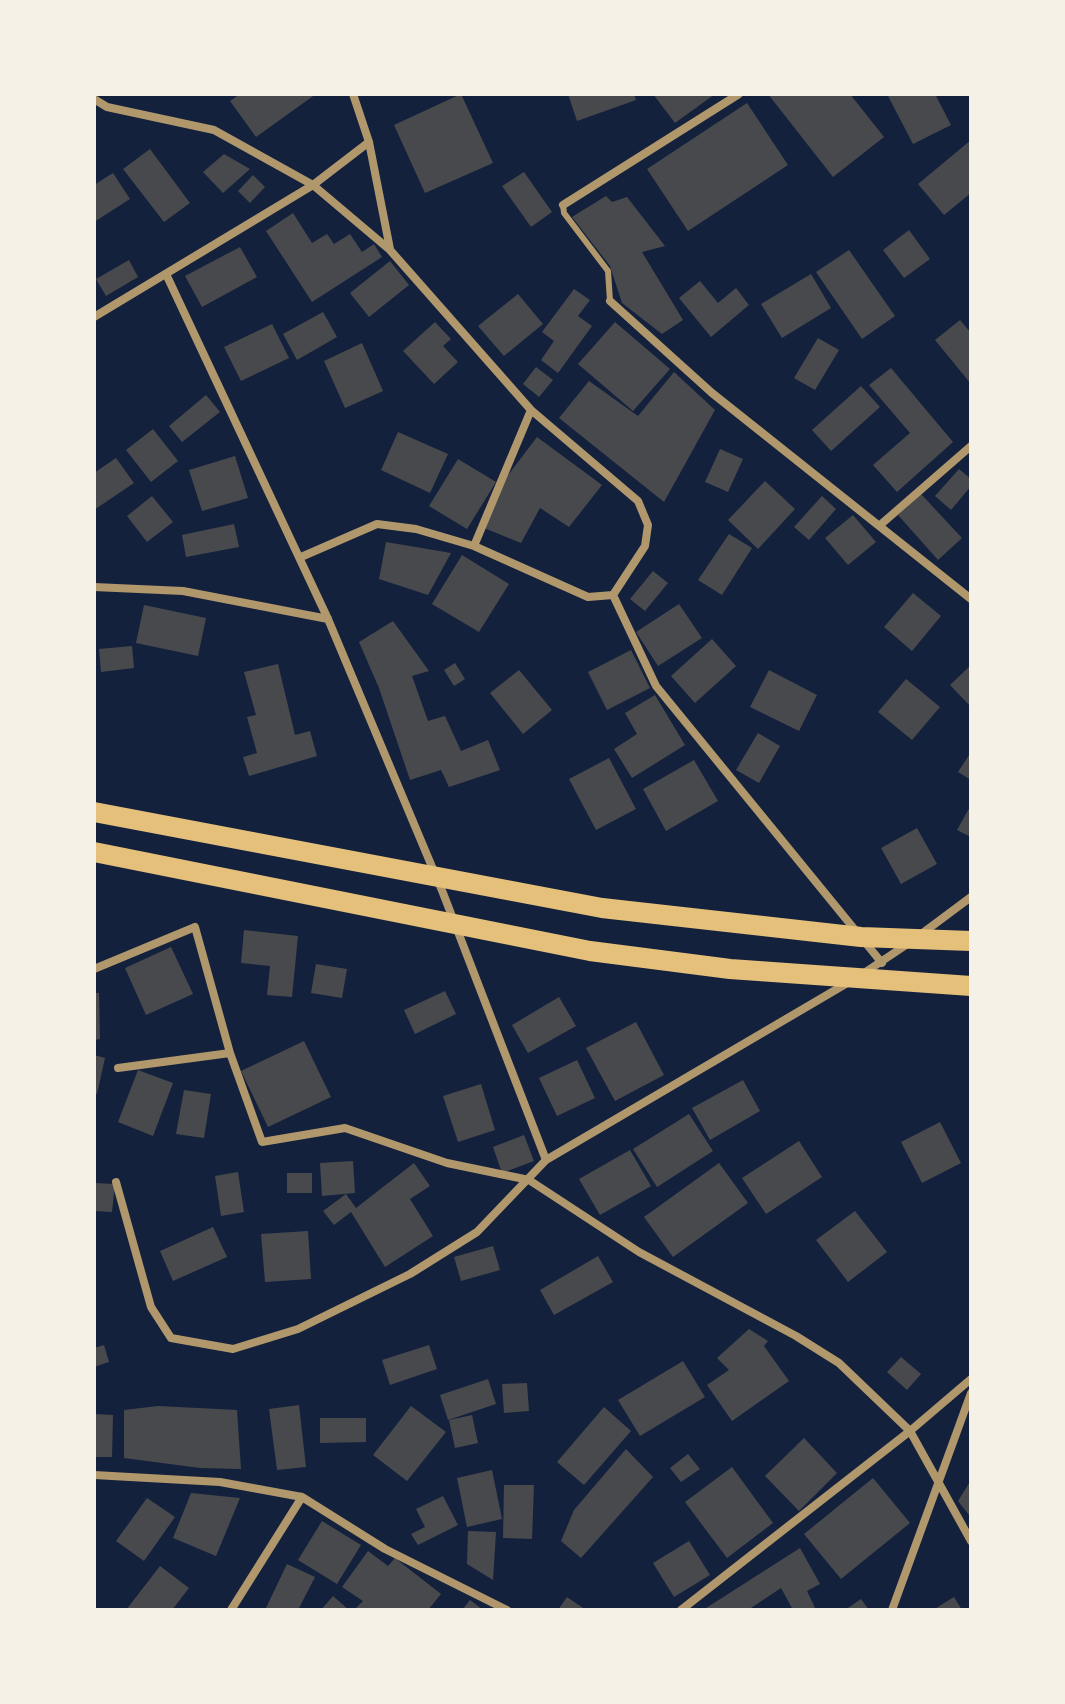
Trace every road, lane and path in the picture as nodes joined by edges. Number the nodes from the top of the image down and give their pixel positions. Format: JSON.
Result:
{"nodes":[{"id":1,"x":353,"y":94,"type":"edge"},
{"id":2,"x":739,"y":94,"type":"edge"},
{"id":3,"x":94,"y":99,"type":"edge"},
{"id":4,"x":369,"y":142,"type":"junction"},
{"id":5,"x":313,"y":185,"type":"junction"},
{"id":6,"x":563,"y":205,"type":"joint"},
{"id":7,"x":390,"y":250,"type":"junction"},
{"id":8,"x":166,"y":274,"type":"junction"},
{"id":9,"x":610,"y":301,"type":"joint"},
{"id":10,"x":94,"y":317,"type":"edge"},
{"id":11,"x":531,"y":410,"type":"junction"},
{"id":12,"x":971,"y":446,"type":"edge"},
{"id":13,"x":879,"y":526,"type":"junction"},
{"id":14,"x":474,"y":546,"type":"junction"},
{"id":15,"x":301,"y":557,"type":"junction"},
{"id":16,"x":94,"y":587,"type":"edge"},
{"id":17,"x":613,"y":595,"type":"junction"},
{"id":18,"x":971,"y":599,"type":"edge"},
{"id":19,"x":328,"y":619,"type":"junction"},
{"id":20,"x":94,"y":812,"type":"edge"},
{"id":21,"x":94,"y":852,"type":"edge"},
{"id":22,"x":971,"y":897,"type":"edge"},
{"id":23,"x":971,"y":941,"type":"edge"},
{"id":24,"x":882,"y":963,"type":"junction"},
{"id":25,"x":94,"y":969,"type":"edge"},
{"id":26,"x":971,"y":986,"type":"edge"},
{"id":27,"x":230,"y":1053,"type":"junction"},
{"id":28,"x":118,"y":1068,"type":"dead end"},
{"id":29,"x":546,"y":1160,"type":"junction"},
{"id":30,"x":529,"y":1180,"type":"junction"},
{"id":31,"x":116,"y":1182,"type":"dead end"},
{"id":32,"x":971,"y":1379,"type":"edge"},
{"id":33,"x":971,"y":1393,"type":"edge"},
{"id":34,"x":910,"y":1431,"type":"junction"},
{"id":35,"x":94,"y":1475,"type":"edge"},
{"id":36,"x":939,"y":1485,"type":"junction"},
{"id":37,"x":302,"y":1497,"type":"junction"},
{"id":38,"x":971,"y":1541,"type":"edge"},
{"id":39,"x":231,"y":1610,"type":"edge"},
{"id":40,"x":507,"y":1610,"type":"edge"},
{"id":41,"x":681,"y":1610,"type":"edge"},
{"id":42,"x":892,"y":1610,"type":"edge"}],
"edges":[{"from":1,"to":4,"type":"street"},
{"from":2,"to":6,"type":"street"},
{"from":3,"to":5,"type":"street"},
{"from":4,"to":5,"type":"street"},
{"from":4,"to":7,"type":"street"},
{"from":5,"to":7,"type":"street"},
{"from":5,"to":8,"type":"street"},
{"from":6,"to":9,"type":"lane"},
{"from":7,"to":11,"type":"street"},
{"from":8,"to":10,"type":"street"},
{"from":8,"to":15,"type":"street"},
{"from":9,"to":13,"type":"street"},
{"from":11,"to":14,"type":"street"},
{"from":11,"to":17,"type":"street"},
{"from":12,"to":13,"type":"street"},
{"from":13,"to":18,"type":"street"},
{"from":14,"to":15,"type":"street"},
{"from":14,"to":17,"type":"street"},
{"from":15,"to":19,"type":"street"},
{"from":16,"to":19,"type":"street"},
{"from":17,"to":24,"type":"street"},
{"from":19,"to":29,"type":"street"},
{"from":20,"to":23,"type":"main road"},
{"from":21,"to":26,"type":"main road"},
{"from":22,"to":24,"type":"street"},
{"from":24,"to":29,"type":"street"},
{"from":25,"to":27,"type":"street"},
{"from":27,"to":28,"type":"street"},
{"from":27,"to":30,"type":"street"},
{"from":29,"to":30,"type":"street"},
{"from":30,"to":31,"type":"street"},
{"from":30,"to":34,"type":"street"},
{"from":32,"to":34,"type":"street"},
{"from":33,"to":36,"type":"street"},
{"from":34,"to":36,"type":"street"},
{"from":34,"to":41,"type":"street"},
{"from":35,"to":37,"type":"street"},
{"from":36,"to":38,"type":"street"},
{"from":36,"to":42,"type":"street"},
{"from":37,"to":39,"type":"street"},
{"from":37,"to":40,"type":"street"}]}
